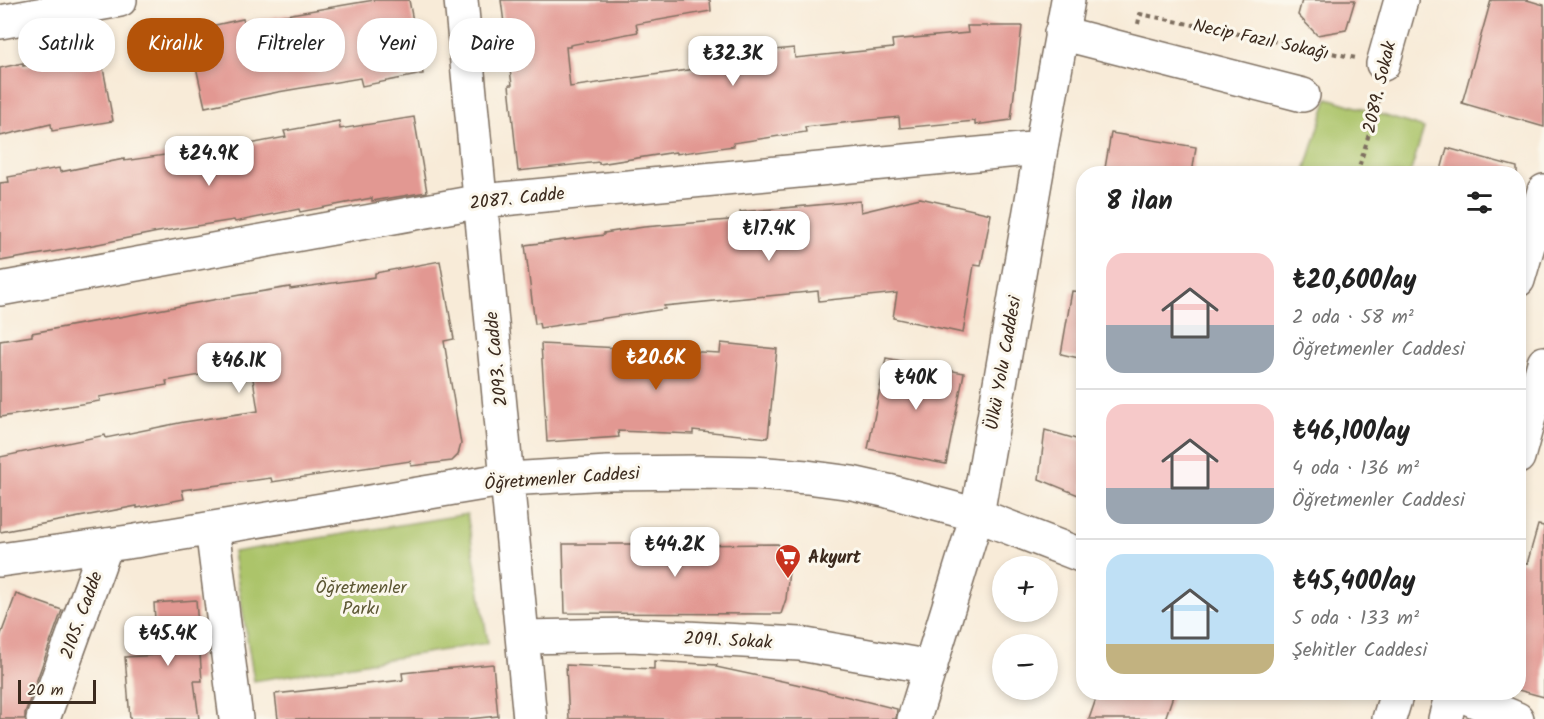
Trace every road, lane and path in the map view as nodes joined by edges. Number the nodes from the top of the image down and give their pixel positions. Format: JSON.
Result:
{"nodes":[{"id":1,"x":120,"y":0,"type":"edge"},
{"id":2,"x":461,"y":0,"type":"edge"},
{"id":3,"x":1068,"y":0,"type":"edge"},
{"id":4,"x":1401,"y":0,"type":"edge"},
{"id":5,"x":0,"y":22,"type":"edge"},
{"id":6,"x":1061,"y":33,"type":"junction"},
{"id":7,"x":1132,"y":51,"type":"junction"},
{"id":8,"x":1383,"y":64,"type":"junction"},
{"id":9,"x":1303,"y":95,"type":"dead end"},
{"id":10,"x":1041,"y":148,"type":"junction"},
{"id":11,"x":1359,"y":166,"type":"edge"},
{"id":12,"x":1544,"y":191,"type":"edge"},
{"id":13,"x":481,"y":201,"type":"junction"},
{"id":14,"x":1526,"y":253,"type":"edge"},
{"id":15,"x":0,"y":289,"type":"edge"},
{"id":16,"x":1544,"y":363,"type":"edge"},
{"id":17,"x":1535,"y":428,"type":"edge"},
{"id":18,"x":1526,"y":443,"type":"edge"},
{"id":19,"x":507,"y":478,"type":"junction"},
{"id":20,"x":977,"y":515,"type":"junction"},
{"id":21,"x":212,"y":528,"type":"junction"},
{"id":22,"x":106,"y":545,"type":"junction"},
{"id":23,"x":1076,"y":553,"type":"edge"},
{"id":24,"x":0,"y":560,"type":"edge"},
{"id":25,"x":523,"y":638,"type":"junction"},
{"id":26,"x":931,"y":667,"type":"junction"},
{"id":27,"x":1395,"y":700,"type":"edge"},
{"id":28,"x":1452,"y":700,"type":"edge"},
{"id":29,"x":1472,"y":700,"type":"edge"},
{"id":30,"x":43,"y":719,"type":"edge"},
{"id":31,"x":236,"y":719,"type":"edge"},
{"id":32,"x":530,"y":719,"type":"edge"},
{"id":33,"x":914,"y":719,"type":"edge"},
{"id":34,"x":1389,"y":719,"type":"edge"},
{"id":35,"x":1445,"y":719,"type":"edge"},
{"id":36,"x":1517,"y":719,"type":"edge"}],
"edges":[{"from":1,"to":5,"type":"street"},
{"from":2,"to":13,"type":"street","name":"2093. Cadde"},
{"from":3,"to":6,"type":"street","name":"Ülkü Yolu Caddesi"},
{"from":4,"to":8,"type":"street","name":"2089. Sokak"},
{"from":6,"to":7,"type":"street"},
{"from":6,"to":10,"type":"street","name":"Ülkü Yolu Caddesi"},
{"from":7,"to":8,"type":"path","name":"Necip Fazıl Sokağı"},
{"from":7,"to":9,"type":"street"},
{"from":8,"to":11,"type":"path","name":"2089. Sokak"},
{"from":10,"to":13,"type":"street","name":"2087. Cadde"},
{"from":10,"to":20,"type":"street","name":"Ülkü Yolu Caddesi"},
{"from":12,"to":14,"type":"street"},
{"from":13,"to":15,"type":"street","name":"2087. Cadde"},
{"from":13,"to":19,"type":"street","name":"2093. Cadde"},
{"from":16,"to":17,"type":"street"},
{"from":17,"to":18,"type":"street"},
{"from":19,"to":20,"type":"street","name":"Öğretmenler Caddesi"},
{"from":19,"to":21,"type":"street","name":"Öğretmenler Caddesi"},
{"from":19,"to":25,"type":"street","name":"2093. Cadde"},
{"from":20,"to":23,"type":"street","name":"Öğretmenler Caddesi"},
{"from":20,"to":26,"type":"street","name":"Ülkü Yolu Caddesi"},
{"from":21,"to":22,"type":"street","name":"Öğretmenler Caddesi"},
{"from":21,"to":31,"type":"street"},
{"from":22,"to":24,"type":"street","name":"Öğretmenler Caddesi"},
{"from":22,"to":30,"type":"street","name":"2105. Cadde"},
{"from":25,"to":26,"type":"street","name":"2091. Sokak"},
{"from":25,"to":32,"type":"street","name":"2093. Cadde"},
{"from":26,"to":33,"type":"street","name":"Ülkü Yolu Caddesi"},
{"from":27,"to":34,"type":"street"},
{"from":28,"to":35,"type":"street"},
{"from":29,"to":36,"type":"street"}]}
